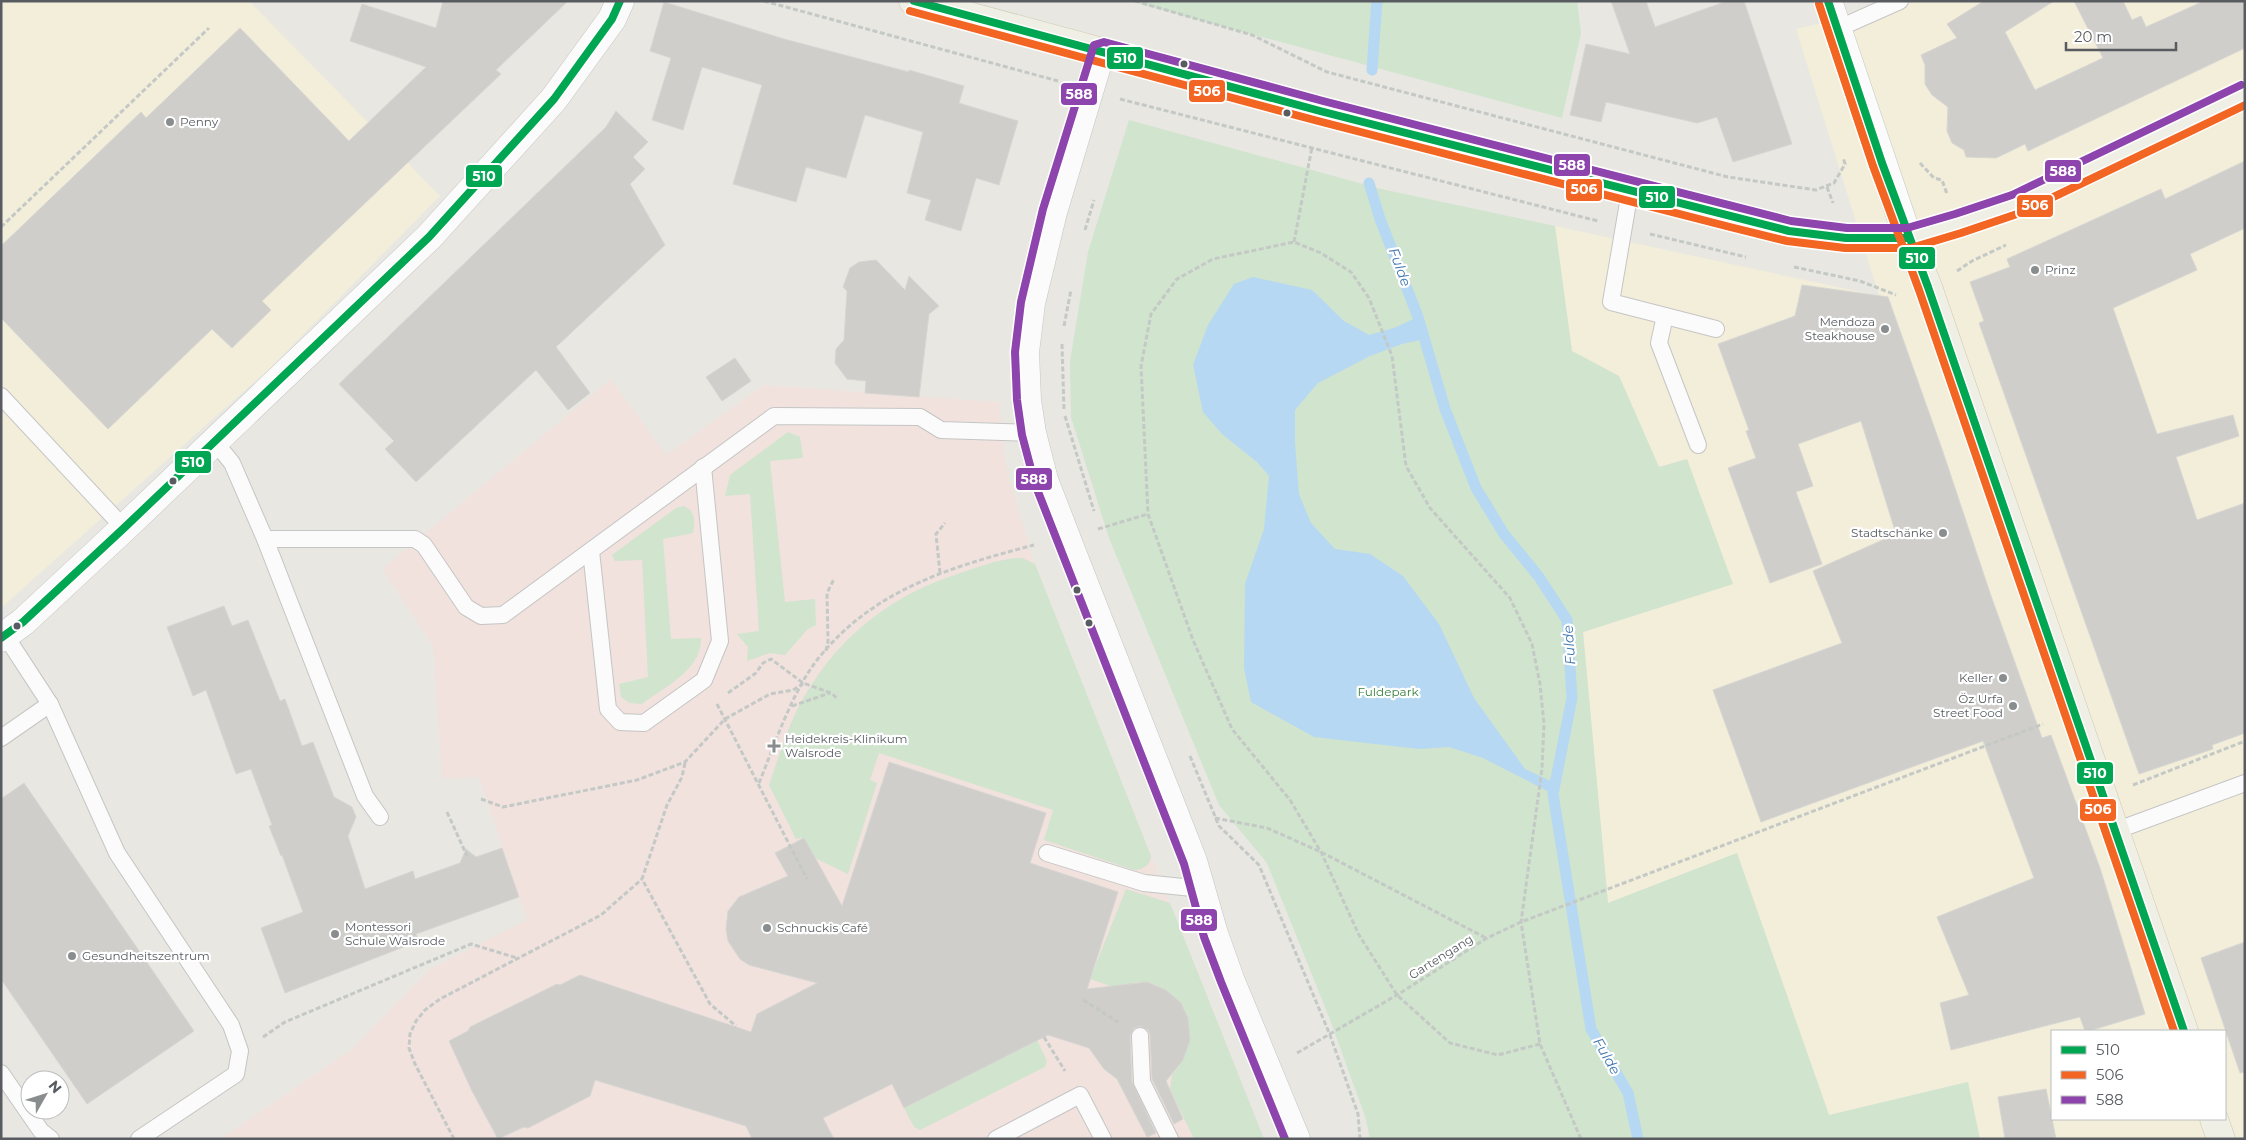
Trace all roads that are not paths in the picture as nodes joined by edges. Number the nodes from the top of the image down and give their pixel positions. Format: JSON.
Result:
{"nodes":[{"id":1,"x":620,"y":1,"type":"edge"},
{"id":2,"x":913,"y":1,"type":"edge"},
{"id":3,"x":1828,"y":1,"type":"edge"},
{"id":4,"x":1900,"y":1,"type":"edge"},
{"id":5,"x":1837,"y":29,"type":"junction"},
{"id":6,"x":1101,"y":52,"type":"junction"},
{"id":7,"x":2245,"y":94,"type":"edge"},
{"id":8,"x":1630,"y":191,"type":"junction"},
{"id":9,"x":1908,"y":238,"type":"junction"},
{"id":10,"x":1665,"y":316,"type":"junction"},
{"id":11,"x":1716,"y":329,"type":"dead end"},
{"id":12,"x":1,"y":396,"type":"edge"},
{"id":13,"x":1032,"y":433,"type":"junction"},
{"id":14,"x":215,"y":442,"type":"junction"},
{"id":15,"x":1698,"y":445,"type":"dead end"},
{"id":16,"x":703,"y":467,"type":"junction"},
{"id":17,"x":124,"y":528,"type":"junction"},
{"id":18,"x":265,"y":539,"type":"junction"},
{"id":19,"x":591,"y":551,"type":"junction"},
{"id":20,"x":3,"y":637,"type":"edge"},
{"id":21,"x":50,"y":704,"type":"junction"},
{"id":22,"x":1,"y":738,"type":"edge"},
{"id":23,"x":2245,"y":783,"type":"edge"},
{"id":24,"x":380,"y":816,"type":"dead end"},
{"id":25,"x":2115,"y":831,"type":"junction"},
{"id":26,"x":1047,"y":853,"type":"dead end"},
{"id":27,"x":1202,"y":889,"type":"junction"},
{"id":28,"x":2184,"y":1030,"type":"edge"},
{"id":29,"x":1140,"y":1036,"type":"road end"},
{"id":30,"x":1,"y":1073,"type":"edge"},
{"id":31,"x":2214,"y":1120,"type":"edge"},
{"id":32,"x":51,"y":1139,"type":"edge"},
{"id":33,"x":139,"y":1139,"type":"edge"},
{"id":34,"x":996,"y":1139,"type":"edge"},
{"id":35,"x":1103,"y":1139,"type":"edge"},
{"id":36,"x":1170,"y":1139,"type":"edge"},
{"id":37,"x":1296,"y":1139,"type":"edge"},
{"id":38,"x":2221,"y":1139,"type":"edge"}],
"edges":[{"from":1,"to":14,"type":"street"},
{"from":2,"to":6,"type":"main road"},
{"from":3,"to":5,"type":"street"},
{"from":4,"to":5,"type":"lane"},
{"from":5,"to":9,"type":"street"},
{"from":6,"to":8,"type":"main road"},
{"from":6,"to":13,"type":"street"},
{"from":7,"to":9,"type":"main road"},
{"from":8,"to":9,"type":"main road"},
{"from":8,"to":10,"type":"lane"},
{"from":9,"to":25,"type":"main road"},
{"from":10,"to":11,"type":"lane"},
{"from":10,"to":15,"type":"lane"},
{"from":12,"to":17,"type":"lane"},
{"from":13,"to":16,"type":"lane"},
{"from":13,"to":27,"type":"street"},
{"from":14,"to":17,"type":"street"},
{"from":14,"to":18,"type":"lane"},
{"from":16,"to":19,"type":"lane"},
{"from":16,"to":19,"type":"lane"},
{"from":17,"to":20,"type":"street"},
{"from":18,"to":19,"type":"lane"},
{"from":18,"to":24,"type":"lane"},
{"from":20,"to":21,"type":"lane"},
{"from":21,"to":22,"type":"lane"},
{"from":21,"to":33,"type":"lane"},
{"from":23,"to":25,"type":"lane"},
{"from":25,"to":28,"type":"main road"},
{"from":26,"to":27,"type":"lane"},
{"from":27,"to":37,"type":"street"},
{"from":29,"to":36,"type":"lane"},
{"from":30,"to":32,"type":"lane"},
{"from":31,"to":38,"type":"main road"},
{"from":34,"to":35,"type":"lane"}]}
